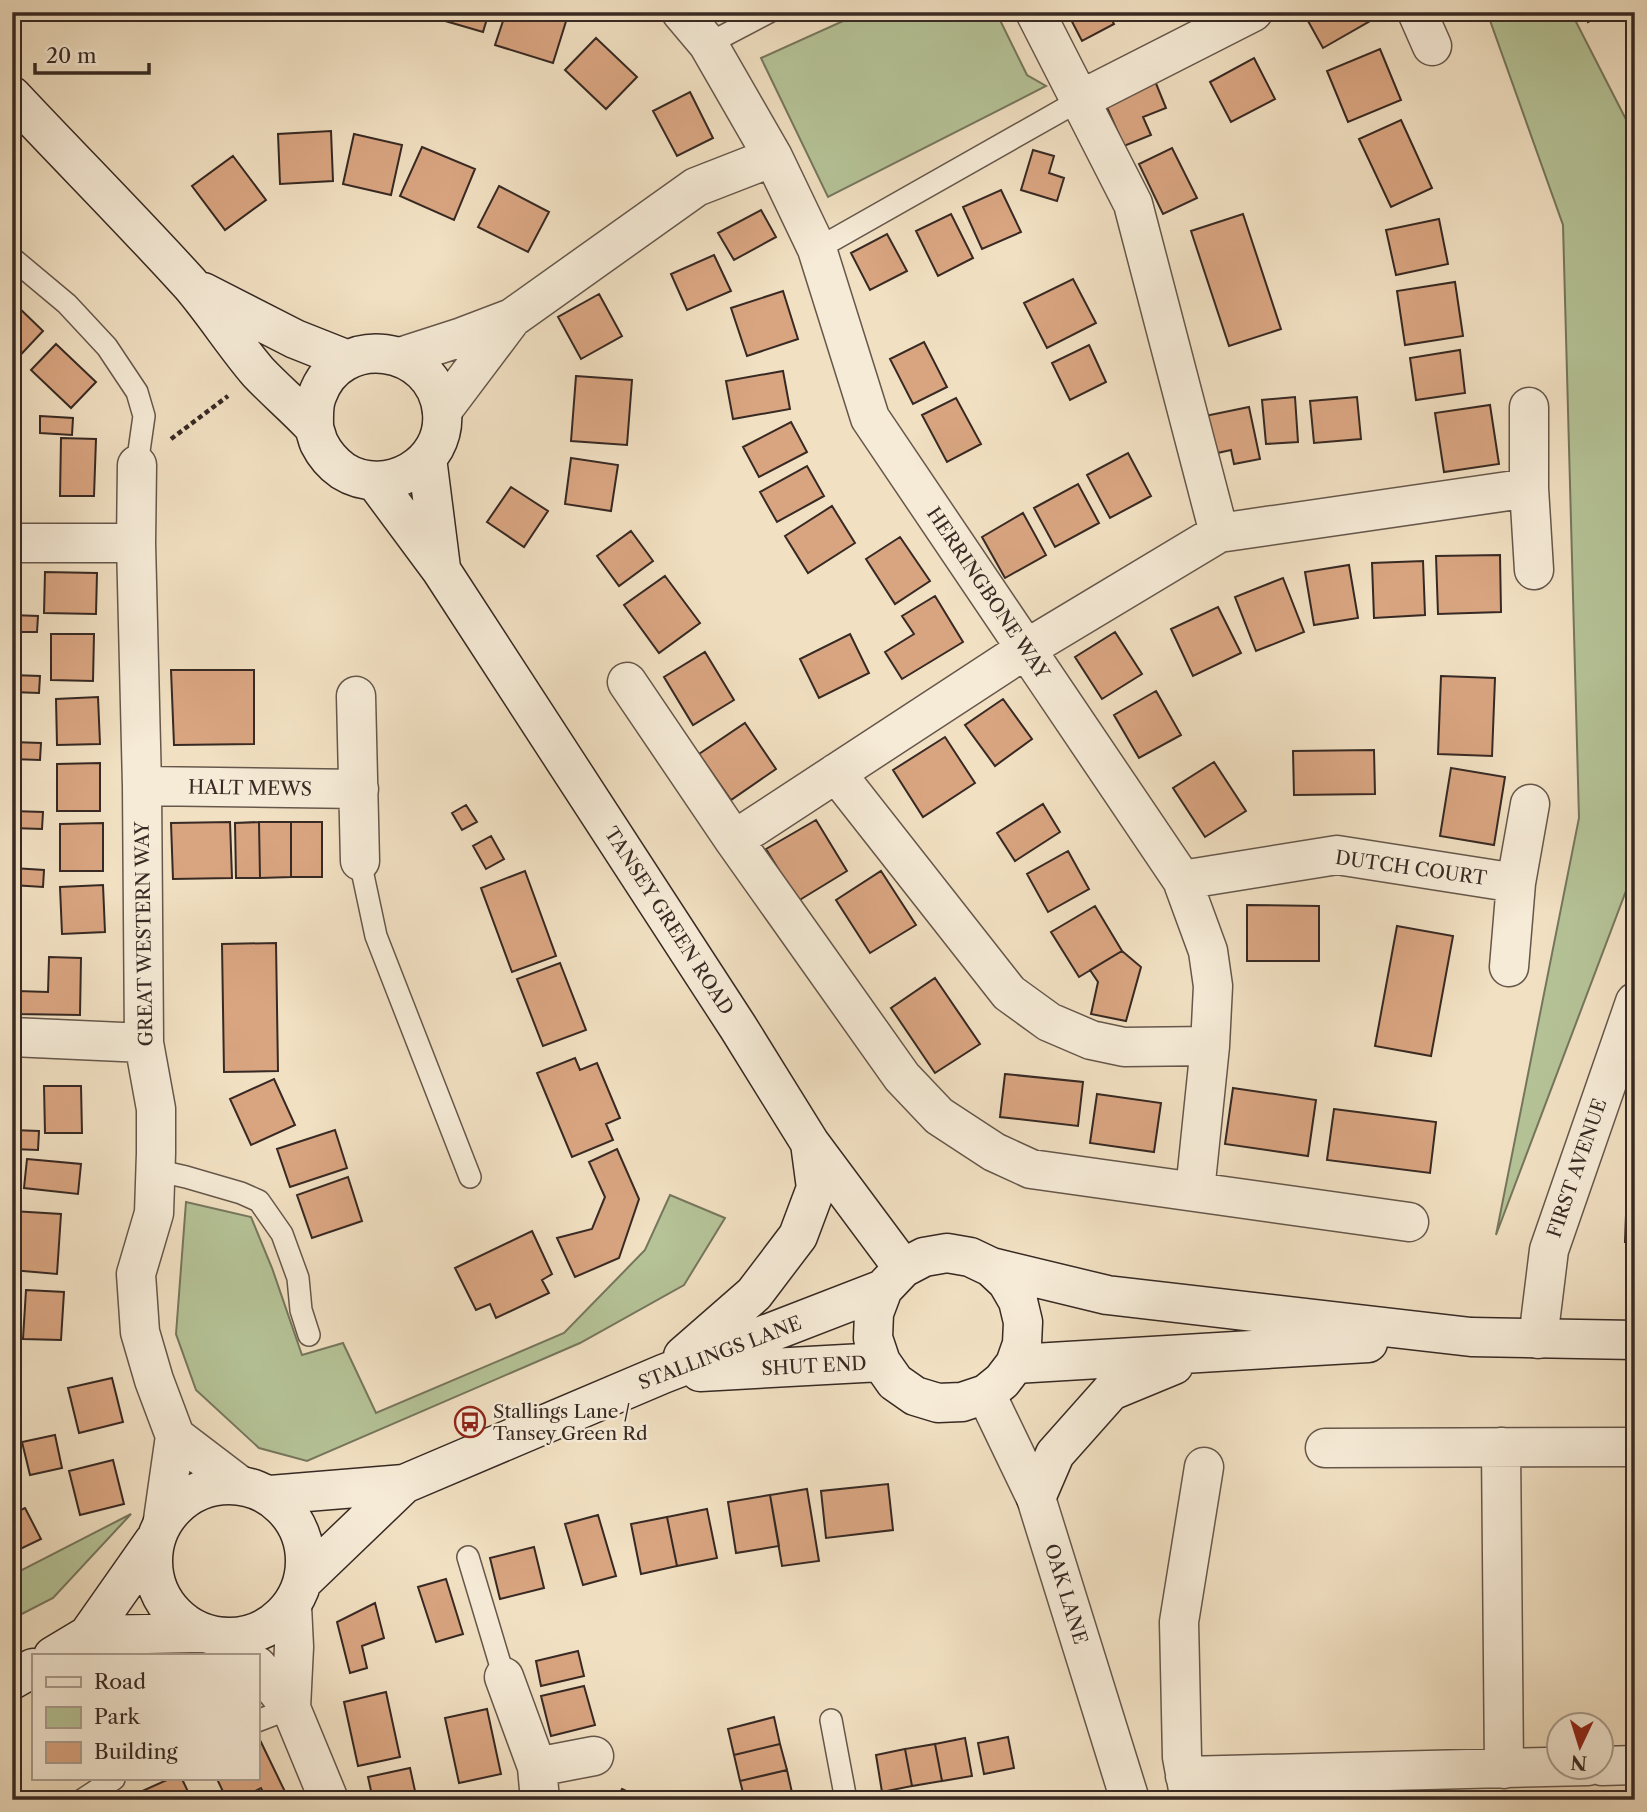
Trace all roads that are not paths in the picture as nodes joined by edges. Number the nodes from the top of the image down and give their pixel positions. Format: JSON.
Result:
{"nodes":[{"id":1,"x":681,"y":12,"type":"edge"},
{"id":2,"x":769,"y":12,"type":"edge"},
{"id":3,"x":1035,"y":12,"type":"edge"},
{"id":4,"x":1253,"y":12,"type":"edge"},
{"id":5,"x":708,"y":44,"type":"junction"},
{"id":6,"x":12,"y":96,"type":"edge"},
{"id":7,"x":1080,"y":100,"type":"junction"},
{"id":8,"x":773,"y":157,"type":"junction"},
{"id":9,"x":817,"y":249,"type":"junction"},
{"id":10,"x":12,"y":258,"type":"edge"},
{"id":11,"x":192,"y":286,"type":"junction"},
{"id":12,"x":512,"y":318,"type":"junction"},
{"id":13,"x":400,"y":356,"type":"junction"},
{"id":14,"x":348,"y":360,"type":"junction"},
{"id":15,"x":1529,"y":407,"type":"dead end"},
{"id":16,"x":442,"y":411,"type":"junction"},
{"id":17,"x":314,"y":427,"type":"junction"},
{"id":18,"x":427,"y":458,"type":"junction"},
{"id":19,"x":137,"y":466,"type":"joint"},
{"id":20,"x":375,"y":481,"type":"junction"},
{"id":21,"x":1529,"y":488,"type":"junction"},
{"id":22,"x":1219,"y":533,"type":"junction"},
{"id":23,"x":12,"y":543,"type":"edge"},
{"id":24,"x":136,"y":543,"type":"junction"},
{"id":25,"x":1534,"y":569,"type":"dead end"},
{"id":26,"x":441,"y":570,"type":"junction"},
{"id":27,"x":1026,"y":649,"type":"junction"},
{"id":28,"x":628,"y":682,"type":"dead end"},
{"id":29,"x":356,"y":696,"type":"dead end"},
{"id":30,"x":836,"y":773,"type":"junction"},
{"id":31,"x":142,"y":786,"type":"junction"},
{"id":32,"x":359,"y":789,"type":"junction"},
{"id":33,"x":1530,"y":804,"type":"dead end"},
{"id":34,"x":734,"y":840,"type":"junction"},
{"id":35,"x":360,"y":861,"type":"joint"},
{"id":36,"x":1182,"y":880,"type":"junction"},
{"id":37,"x":1516,"y":883,"type":"junction"},
{"id":38,"x":1509,"y":967,"type":"dead end"},
{"id":39,"x":1635,"y":1002,"type":"edge"},
{"id":40,"x":12,"y":1037,"type":"edge"},
{"id":41,"x":144,"y":1043,"type":"junction"},
{"id":42,"x":1210,"y":1046,"type":"junction"},
{"id":43,"x":810,"y":1143,"type":"junction"},
{"id":44,"x":155,"y":1170,"type":"junction"},
{"id":45,"x":470,"y":1177,"type":"dead end"},
{"id":46,"x":1195,"y":1191,"type":"junction"},
{"id":47,"x":1409,"y":1222,"type":"dead end"},
{"id":48,"x":991,"y":1267,"type":"junction"},
{"id":49,"x":893,"y":1279,"type":"junction"},
{"id":50,"x":309,"y":1335,"type":"dead end"},
{"id":51,"x":1471,"y":1337,"type":"junction"},
{"id":52,"x":1538,"y":1339,"type":"junction"},
{"id":53,"x":1635,"y":1340,"type":"edge"},
{"id":54,"x":1202,"y":1353,"type":"junction"},
{"id":55,"x":881,"y":1362,"type":"junction"},
{"id":56,"x":1014,"y":1364,"type":"junction"},
{"id":57,"x":663,"y":1374,"type":"junction"},
{"id":58,"x":986,"y":1394,"type":"junction"},
{"id":59,"x":175,"y":1436,"type":"junction"},
{"id":60,"x":1501,"y":1447,"type":"junction"},
{"id":61,"x":1635,"y":1447,"type":"edge"},
{"id":62,"x":1325,"y":1448,"type":"dead end"},
{"id":63,"x":1203,"y":1467,"type":"dead end"},
{"id":64,"x":404,"y":1484,"type":"junction"},
{"id":65,"x":254,"y":1489,"type":"junction"},
{"id":66,"x":1036,"y":1498,"type":"junction"},
{"id":67,"x":159,"y":1531,"type":"junction"},
{"id":68,"x":468,"y":1557,"type":"dead end"},
{"id":69,"x":298,"y":1593,"type":"junction"},
{"id":70,"x":88,"y":1635,"type":"junction"},
{"id":71,"x":225,"y":1642,"type":"edge"},
{"id":72,"x":56,"y":1654,"type":"edge"},
{"id":73,"x":32,"y":1669,"type":"edge"},
{"id":74,"x":259,"y":1672,"type":"edge"},
{"id":75,"x":504,"y":1677,"type":"joint"},
{"id":76,"x":12,"y":1680,"type":"edge"},
{"id":77,"x":274,"y":1714,"type":"edge"},
{"id":78,"x":831,"y":1720,"type":"dead end"},
{"id":79,"x":594,"y":1756,"type":"dead end"},
{"id":80,"x":1635,"y":1765,"type":"edge"},
{"id":81,"x":1616,"y":1766,"type":"edge"},
{"id":82,"x":1546,"y":1768,"type":"edge"},
{"id":83,"x":1504,"y":1769,"type":"junction"},
{"id":84,"x":112,"y":1780,"type":"edge"},
{"id":85,"x":538,"y":1784,"type":"edge"},
{"id":86,"x":1188,"y":1788,"type":"edge"},
{"id":87,"x":82,"y":1800,"type":"edge"},
{"id":88,"x":329,"y":1800,"type":"edge"},
{"id":89,"x":846,"y":1800,"type":"edge"},
{"id":90,"x":1130,"y":1800,"type":"edge"}],
"edges":[{"from":1,"to":5,"type":"street","name":"HERRINGBONE WAY"},
{"from":2,"to":5,"type":"lane"},
{"from":3,"to":7,"type":"street"},
{"from":4,"to":7,"type":"street"},
{"from":5,"to":8,"type":"street","name":"HERRINGBONE WAY"},
{"from":6,"to":11,"type":"street"},
{"from":7,"to":9,"type":"lane"},
{"from":7,"to":22,"type":"street"},
{"from":8,"to":9,"type":"street","name":"HERRINGBONE WAY"},
{"from":8,"to":12,"type":"street"},
{"from":9,"to":27,"type":"street","name":"HERRINGBONE WAY"},
{"from":10,"to":19,"type":"lane"},
{"from":11,"to":14,"type":"street"},
{"from":11,"to":17,"type":"street"},
{"from":12,"to":13,"type":"street"},
{"from":12,"to":16,"type":"street"},
{"from":13,"to":14,"type":"street"},
{"from":13,"to":16,"type":"street"},
{"from":14,"to":17,"type":"street"},
{"from":15,"to":21,"type":"street"},
{"from":16,"to":18,"type":"street"},
{"from":17,"to":20,"type":"street"},
{"from":18,"to":20,"type":"street"},
{"from":18,"to":26,"type":"street","name":"TANSEY GREEN ROAD"},
{"from":19,"to":24,"type":"street","name":"GREAT WESTERN WAY"},
{"from":20,"to":26,"type":"street","name":"TANSEY GREEN ROAD"},
{"from":21,"to":22,"type":"street"},
{"from":21,"to":25,"type":"street"},
{"from":22,"to":27,"type":"street"},
{"from":23,"to":24,"type":"street"},
{"from":24,"to":31,"type":"street","name":"GREAT WESTERN WAY"},
{"from":26,"to":43,"type":"street","name":"TANSEY GREEN ROAD"},
{"from":27,"to":30,"type":"street"},
{"from":27,"to":36,"type":"street","name":"HERRINGBONE WAY"},
{"from":28,"to":34,"type":"street"},
{"from":29,"to":32,"type":"street"},
{"from":30,"to":34,"type":"street"},
{"from":30,"to":42,"type":"street"},
{"from":31,"to":32,"type":"street","name":"HALT MEWS"},
{"from":31,"to":41,"type":"street","name":"GREAT WESTERN WAY"},
{"from":32,"to":35,"type":"street"},
{"from":33,"to":37,"type":"street"},
{"from":34,"to":46,"type":"street"},
{"from":35,"to":45,"type":"lane"},
{"from":36,"to":37,"type":"street","name":"DUTCH COURT"},
{"from":36,"to":42,"type":"street","name":"HERRINGBONE WAY"},
{"from":37,"to":38,"type":"street"},
{"from":39,"to":52,"type":"street","name":"FIRST AVENUE"},
{"from":40,"to":41,"type":"street"},
{"from":41,"to":44,"type":"street","name":"GREAT WESTERN WAY"},
{"from":42,"to":46,"type":"street","name":"HERRINGBONE WAY"},
{"from":43,"to":49,"type":"street","name":"TANSEY GREEN ROAD"},
{"from":43,"to":57,"type":"street"},
{"from":44,"to":50,"type":"lane"},
{"from":44,"to":59,"type":"street","name":"GREAT WESTERN WAY"},
{"from":46,"to":47,"type":"street"},
{"from":48,"to":49,"type":"street"},
{"from":48,"to":51,"type":"street"},
{"from":48,"to":56,"type":"street"},
{"from":49,"to":55,"type":"street"},
{"from":49,"to":57,"type":"street","name":"STALLINGS LANE"},
{"from":51,"to":52,"type":"street"},
{"from":51,"to":54,"type":"street"},
{"from":52,"to":53,"type":"street"},
{"from":54,"to":56,"type":"street"},
{"from":54,"to":66,"type":"street"},
{"from":55,"to":57,"type":"street","name":"SHUT END"},
{"from":55,"to":58,"type":"street"},
{"from":56,"to":58,"type":"street"},
{"from":57,"to":64,"type":"street","name":"STALLINGS LANE"},
{"from":58,"to":66,"type":"street","name":"OAK LANE"},
{"from":59,"to":65,"type":"street"},
{"from":59,"to":67,"type":"street"},
{"from":60,"to":61,"type":"street"},
{"from":60,"to":62,"type":"street"},
{"from":60,"to":83,"type":"street"},
{"from":63,"to":86,"type":"street"},
{"from":64,"to":65,"type":"street","name":"STALLINGS LANE"},
{"from":64,"to":69,"type":"street","name":"STALLINGS LANE"},
{"from":65,"to":67,"type":"street"},
{"from":65,"to":69,"type":"street"},
{"from":66,"to":90,"type":"street","name":"OAK LANE"},
{"from":67,"to":70,"type":"street"},
{"from":67,"to":71,"type":"street"},
{"from":68,"to":75,"type":"lane"},
{"from":69,"to":71,"type":"street"},
{"from":69,"to":77,"type":"street"},
{"from":70,"to":71,"type":"street"},
{"from":70,"to":72,"type":"street"},
{"from":73,"to":76,"type":"street"},
{"from":74,"to":77,"type":"street"},
{"from":75,"to":85,"type":"street"},
{"from":77,"to":88,"type":"street"},
{"from":78,"to":89,"type":"lane"},
{"from":79,"to":85,"type":"street"},
{"from":80,"to":81,"type":"street"},
{"from":82,"to":83,"type":"street"},
{"from":83,"to":86,"type":"street"},
{"from":84,"to":87,"type":"lane"}]}
